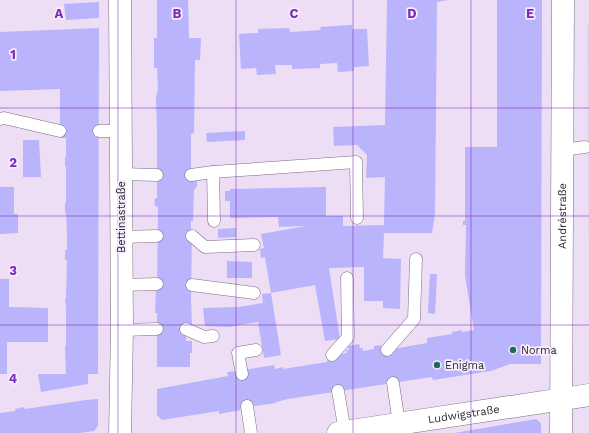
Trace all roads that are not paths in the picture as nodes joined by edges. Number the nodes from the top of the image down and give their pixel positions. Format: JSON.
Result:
{"nodes":[{"id":1,"x":120,"y":0,"type":"edge"},
{"id":2,"x":563,"y":0,"type":"edge"},
{"id":3,"x":0,"y":119,"type":"edge"},
{"id":4,"x":60,"y":131,"type":"dead end"},
{"id":5,"x":99,"y":131,"type":"dead end"},
{"id":6,"x":121,"y":132,"type":"junction"},
{"id":7,"x":585,"y":146,"type":"dead end"},
{"id":8,"x":562,"y":150,"type":"junction"},
{"id":9,"x":213,"y":172,"type":"junction"},
{"id":10,"x":121,"y":174,"type":"junction"},
{"id":11,"x":157,"y":175,"type":"dead end"},
{"id":12,"x":191,"y":176,"type":"dead end"},
{"id":13,"x":357,"y":218,"type":"dead end"},
{"id":14,"x":214,"y":221,"type":"dead end"},
{"id":15,"x":157,"y":236,"type":"dead end"},
{"id":16,"x":192,"y":236,"type":"dead end"},
{"id":17,"x":121,"y":237,"type":"junction"},
{"id":18,"x":254,"y":245,"type":"dead end"},
{"id":19,"x":416,"y":259,"type":"dead end"},
{"id":20,"x":347,"y":278,"type":"dead end"},
{"id":21,"x":157,"y":284,"type":"dead end"},
{"id":22,"x":192,"y":284,"type":"dead end"},
{"id":23,"x":122,"y":285,"type":"junction"},
{"id":24,"x":254,"y":293,"type":"dead end"},
{"id":25,"x":157,"y":329,"type":"dead end"},
{"id":26,"x":122,"y":330,"type":"junction"},
{"id":27,"x":186,"y":330,"type":"dead end"},
{"id":28,"x":213,"y":336,"type":"dead end"},
{"id":29,"x":256,"y":350,"type":"dead end"},
{"id":30,"x":387,"y":350,"type":"dead end"},
{"id":31,"x":332,"y":355,"type":"dead end"},
{"id":32,"x":242,"y":374,"type":"dead end"},
{"id":33,"x":393,"y":383,"type":"dead end"},
{"id":34,"x":338,"y":391,"type":"dead end"},
{"id":35,"x":589,"y":395,"type":"edge"},
{"id":36,"x":562,"y":399,"type":"junction"},
{"id":37,"x":247,"y":406,"type":"dead end"},
{"id":38,"x":388,"y":428,"type":"edge"},
{"id":39,"x":120,"y":433,"type":"edge"},
{"id":40,"x":252,"y":433,"type":"edge"},
{"id":41,"x":342,"y":433,"type":"edge"},
{"id":42,"x":561,"y":433,"type":"edge"}],
"edges":[{"from":1,"to":6,"type":"street","name":"Bettinastraße"},
{"from":2,"to":8,"type":"street","name":"Andréstraße"},
{"from":3,"to":4,"type":"lane"},
{"from":5,"to":6,"type":"lane"},
{"from":6,"to":10,"type":"street","name":"Bettinastraße"},
{"from":7,"to":8,"type":"lane"},
{"from":8,"to":36,"type":"street","name":"Andréstraße"},
{"from":9,"to":12,"type":"lane"},
{"from":9,"to":13,"type":"lane"},
{"from":9,"to":14,"type":"lane"},
{"from":10,"to":11,"type":"lane"},
{"from":10,"to":17,"type":"street","name":"Bettinastraße"},
{"from":15,"to":17,"type":"lane"},
{"from":16,"to":18,"type":"lane"},
{"from":17,"to":23,"type":"street","name":"Bettinastraße"},
{"from":19,"to":30,"type":"lane"},
{"from":20,"to":31,"type":"lane"},
{"from":21,"to":23,"type":"lane"},
{"from":22,"to":24,"type":"lane"},
{"from":23,"to":26,"type":"street","name":"Bettinastraße"},
{"from":25,"to":26,"type":"lane"},
{"from":26,"to":39,"type":"street","name":"Bettinastraße"},
{"from":27,"to":28,"type":"lane"},
{"from":29,"to":32,"type":"lane"},
{"from":33,"to":38,"type":"lane"},
{"from":34,"to":41,"type":"lane"},
{"from":35,"to":36,"type":"street","name":"Ludwigstraße"},
{"from":36,"to":38,"type":"street","name":"Ludwigstraße"},
{"from":36,"to":42,"type":"street","name":"Andréstraße"},
{"from":37,"to":40,"type":"lane"},
{"from":38,"to":41,"type":"street","name":"Ludwigstraße"}]}
